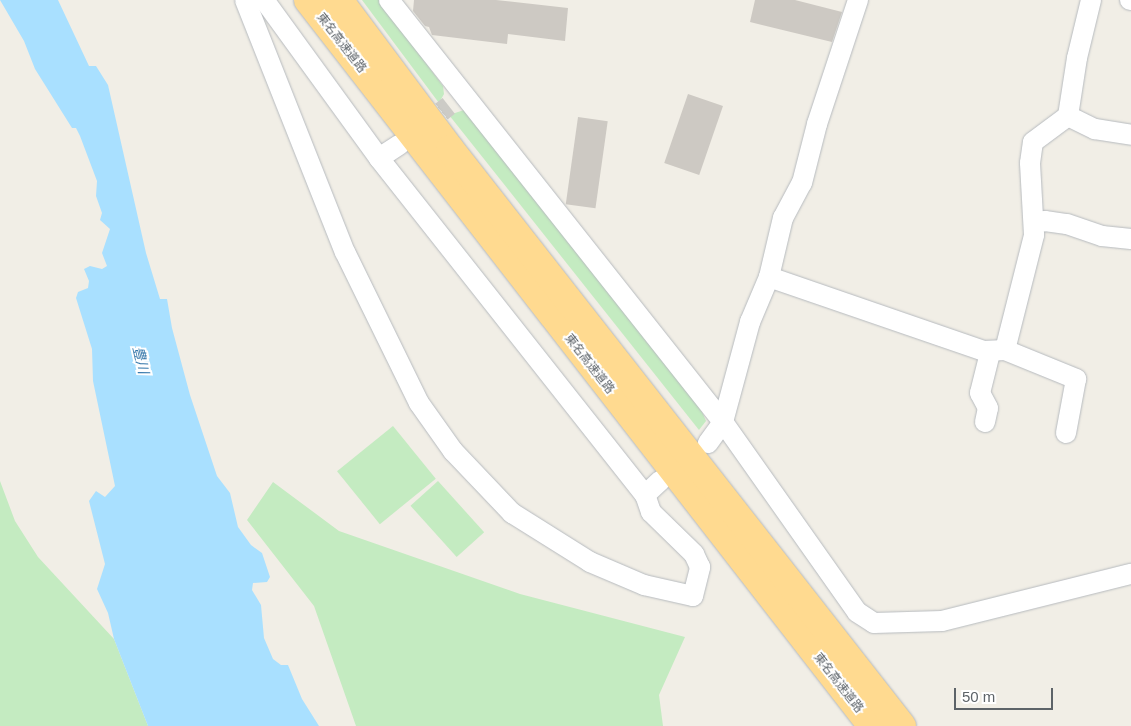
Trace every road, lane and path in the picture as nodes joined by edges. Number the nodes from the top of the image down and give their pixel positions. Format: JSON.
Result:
{"nodes":[{"id":1,"x":245,"y":0,"type":"edge"},
{"id":2,"x":264,"y":0,"type":"edge"},
{"id":3,"x":308,"y":0,"type":"edge"},
{"id":4,"x":339,"y":0,"type":"edge"},
{"id":5,"x":389,"y":0,"type":"edge"},
{"id":6,"x":858,"y":0,"type":"edge"},
{"id":7,"x":1091,"y":0,"type":"edge"},
{"id":8,"x":1068,"y":116,"type":"junction"},
{"id":9,"x":1131,"y":135,"type":"edge"},
{"id":10,"x":399,"y":144,"type":"tunnel mouth"},
{"id":11,"x":379,"y":158,"type":"junction"},
{"id":12,"x":1034,"y":223,"type":"junction"},
{"id":13,"x":1131,"y":239,"type":"edge"},
{"id":14,"x":770,"y":277,"type":"junction"},
{"id":15,"x":998,"y":351,"type":"junction"},
{"id":16,"x":723,"y":422,"type":"junction"},
{"id":17,"x":985,"y":422,"type":"dead end"},
{"id":18,"x":1066,"y":433,"type":"dead end"},
{"id":19,"x":708,"y":443,"type":"dead end"},
{"id":20,"x":660,"y":481,"type":"dead end"},
{"id":21,"x":645,"y":495,"type":"junction"},
{"id":22,"x":1131,"y":574,"type":"edge"},
{"id":23,"x":872,"y":726,"type":"edge"},
{"id":24,"x":902,"y":726,"type":"edge"}],
"edges":[{"from":1,"to":21,"type":"street"},
{"from":2,"to":11,"type":"street"},
{"from":3,"to":23,"type":"highway","name":"東名高速道路"},
{"from":4,"to":24,"type":"highway","name":"東名高速道路"},
{"from":5,"to":16,"type":"street"},
{"from":6,"to":14,"type":"street"},
{"from":7,"to":8,"type":"street"},
{"from":8,"to":9,"type":"street"},
{"from":8,"to":12,"type":"street"},
{"from":10,"to":11,"type":"street"},
{"from":11,"to":21,"type":"street"},
{"from":12,"to":13,"type":"street"},
{"from":12,"to":15,"type":"street"},
{"from":14,"to":15,"type":"street"},
{"from":14,"to":16,"type":"street"},
{"from":15,"to":17,"type":"street"},
{"from":15,"to":18,"type":"street"},
{"from":16,"to":19,"type":"street"},
{"from":16,"to":22,"type":"street"},
{"from":20,"to":21,"type":"street"}]}
